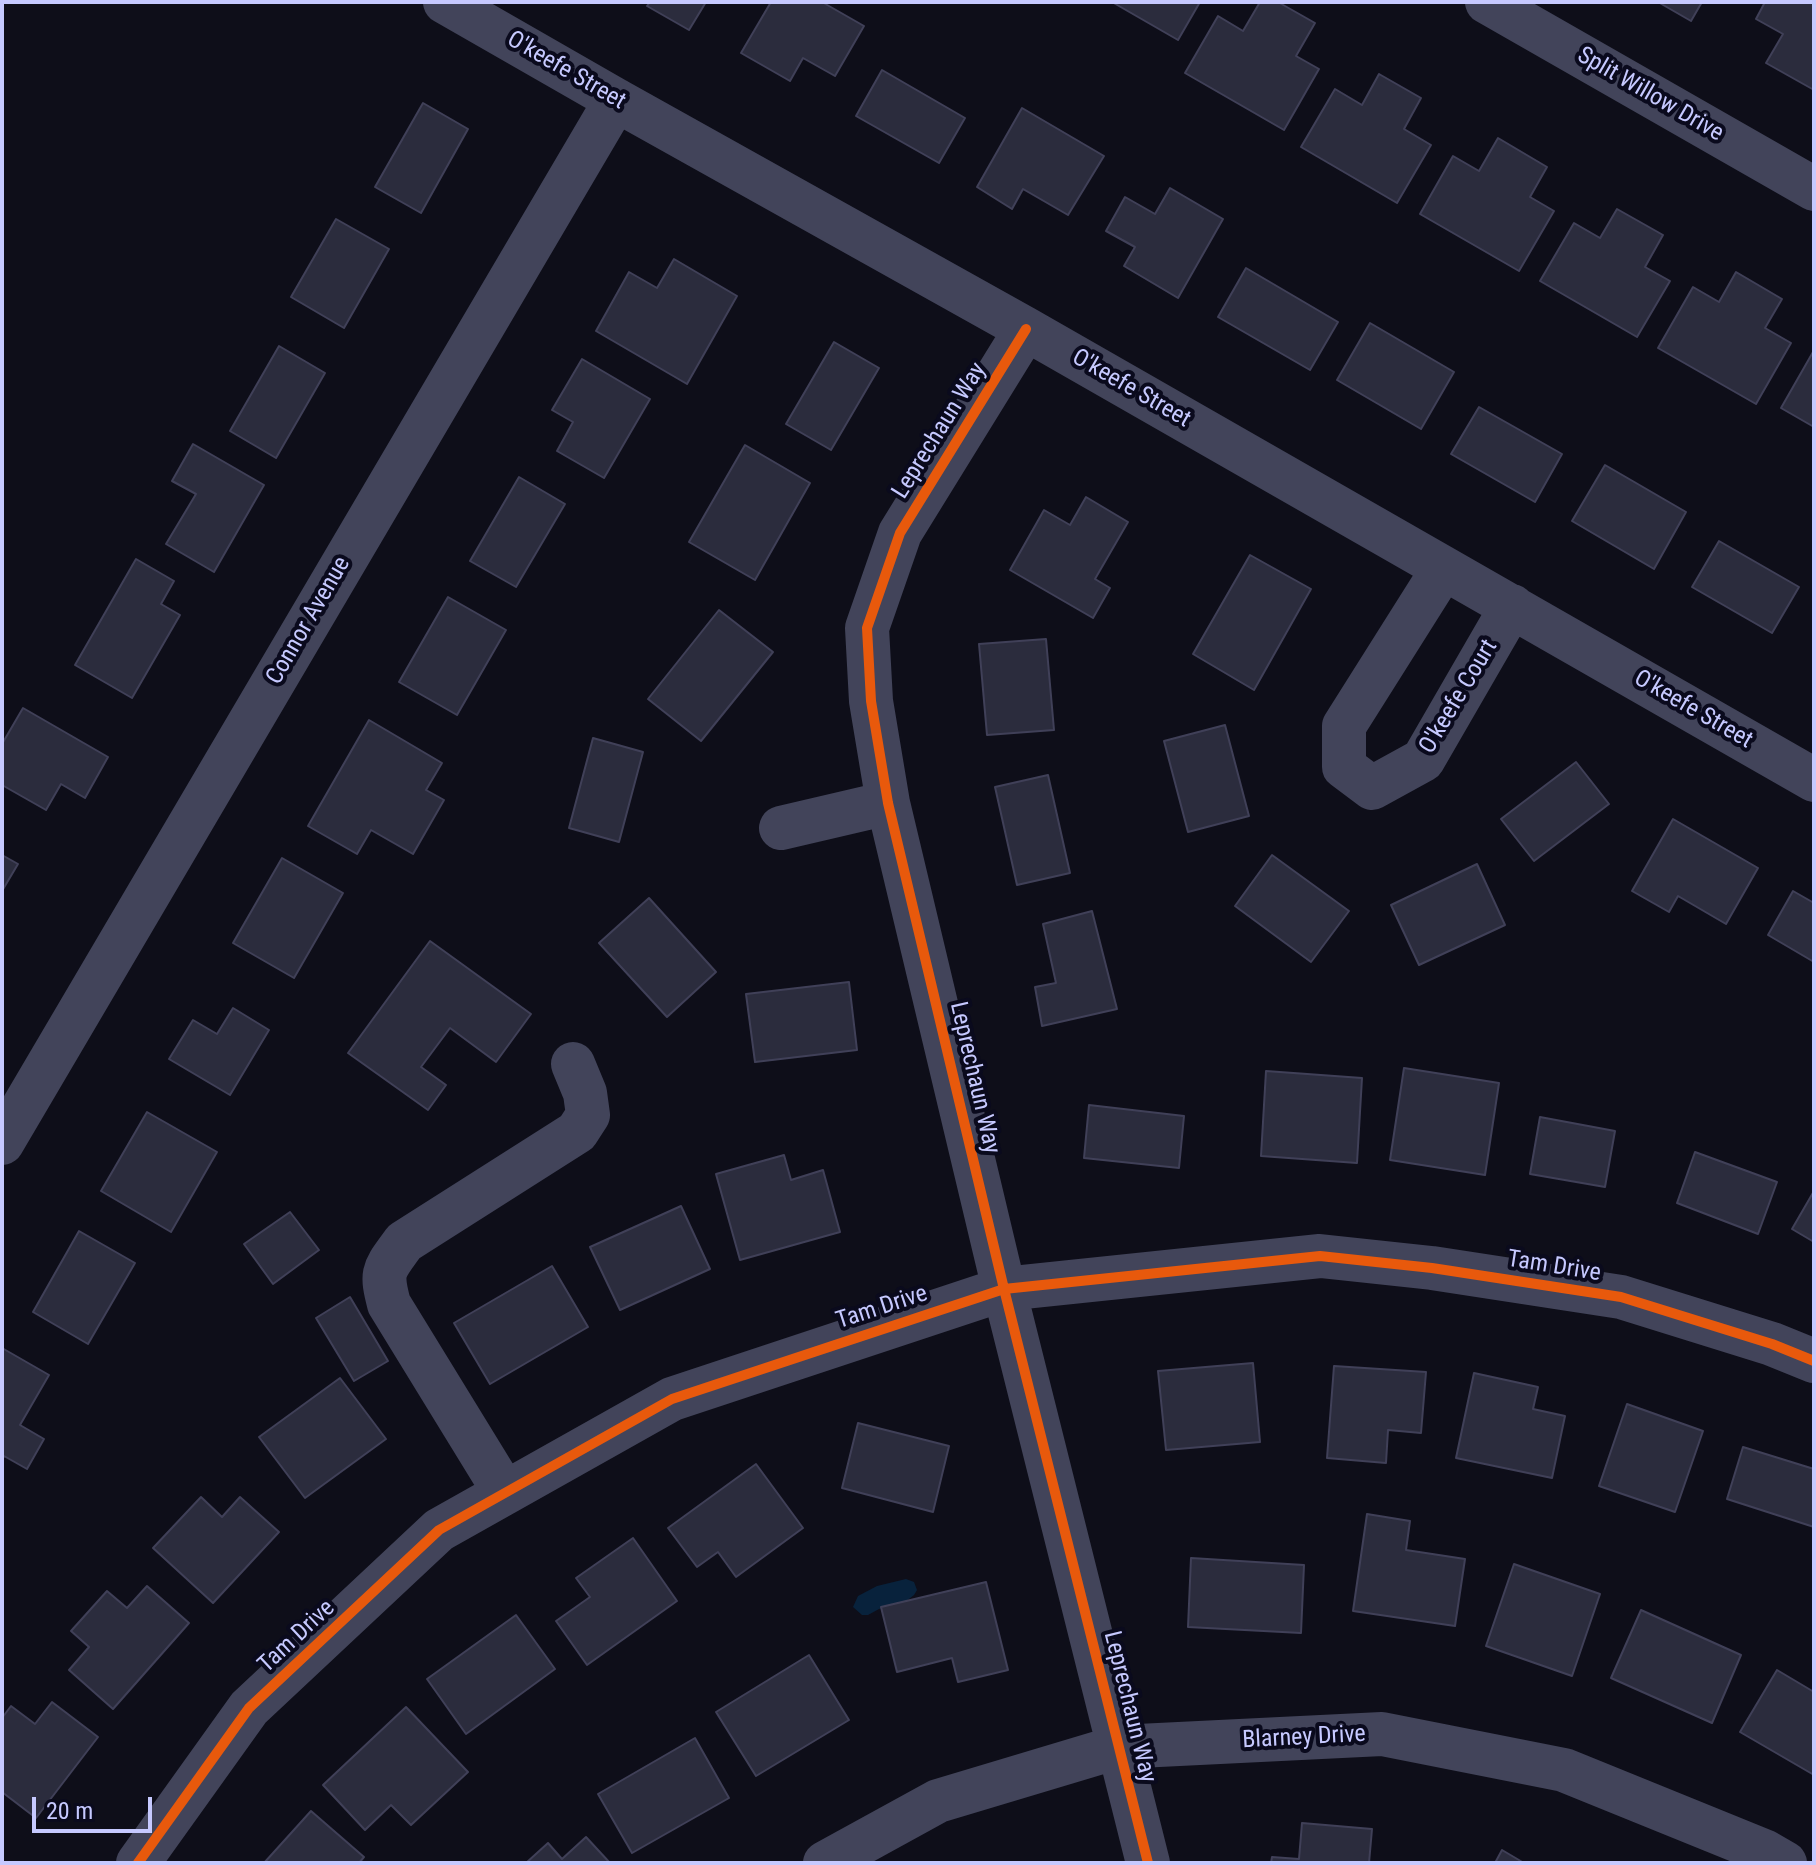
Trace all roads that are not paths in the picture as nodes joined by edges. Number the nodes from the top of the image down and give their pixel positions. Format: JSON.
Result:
{"nodes":[{"id":1,"x":445,"y":2,"type":"edge"},
{"id":2,"x":1487,"y":2,"type":"edge"},
{"id":3,"x":616,"y":100,"type":"junction"},
{"id":4,"x":1814,"y":189,"type":"edge"},
{"id":5,"x":1026,"y":329,"type":"junction"},
{"id":6,"x":1443,"y":569,"type":"junction"},
{"id":7,"x":1512,"y":606,"type":"junction"},
{"id":8,"x":1814,"y":780,"type":"edge"},
{"id":9,"x":888,"y":803,"type":"junction"},
{"id":10,"x":781,"y":828,"type":"dead end"},
{"id":11,"x":573,"y":1064,"type":"dead end"},
{"id":12,"x":2,"y":1143,"type":"edge"},
{"id":13,"x":1004,"y":1289,"type":"junction"},
{"id":14,"x":1814,"y":1361,"type":"edge"},
{"id":15,"x":505,"y":1493,"type":"junction"},
{"id":16,"x":1118,"y":1747,"type":"junction"},
{"id":17,"x":138,"y":1863,"type":"edge"},
{"id":18,"x":825,"y":1863,"type":"edge"},
{"id":19,"x":1148,"y":1863,"type":"edge"},
{"id":20,"x":1785,"y":1863,"type":"edge"}],
"edges":[{"from":1,"to":3,"type":"street","name":"O'keefe Street"},
{"from":2,"to":4,"type":"street","name":"Split Willow Drive"},
{"from":3,"to":5,"type":"street","name":"O'keefe Street"},
{"from":3,"to":12,"type":"street","name":"Connor Avenue"},
{"from":5,"to":6,"type":"street","name":"O'keefe Street"},
{"from":5,"to":9,"type":"street","name":"Leprechaun Way"},
{"from":6,"to":7,"type":"street","name":"O'keefe Street"},
{"from":6,"to":7,"type":"street","name":"O'keefe Court"},
{"from":7,"to":8,"type":"street","name":"O'keefe Street"},
{"from":9,"to":10,"type":"street"},
{"from":9,"to":13,"type":"street","name":"Leprechaun Way"},
{"from":11,"to":15,"type":"street"},
{"from":13,"to":14,"type":"street","name":"Tam Drive"},
{"from":13,"to":15,"type":"street","name":"Tam Drive"},
{"from":13,"to":16,"type":"street","name":"Leprechaun Way"},
{"from":15,"to":17,"type":"street","name":"Tam Drive"},
{"from":16,"to":18,"type":"street","name":"Blarney Drive"},
{"from":16,"to":19,"type":"street","name":"Leprechaun Way"},
{"from":16,"to":20,"type":"street","name":"Blarney Drive"}]}
